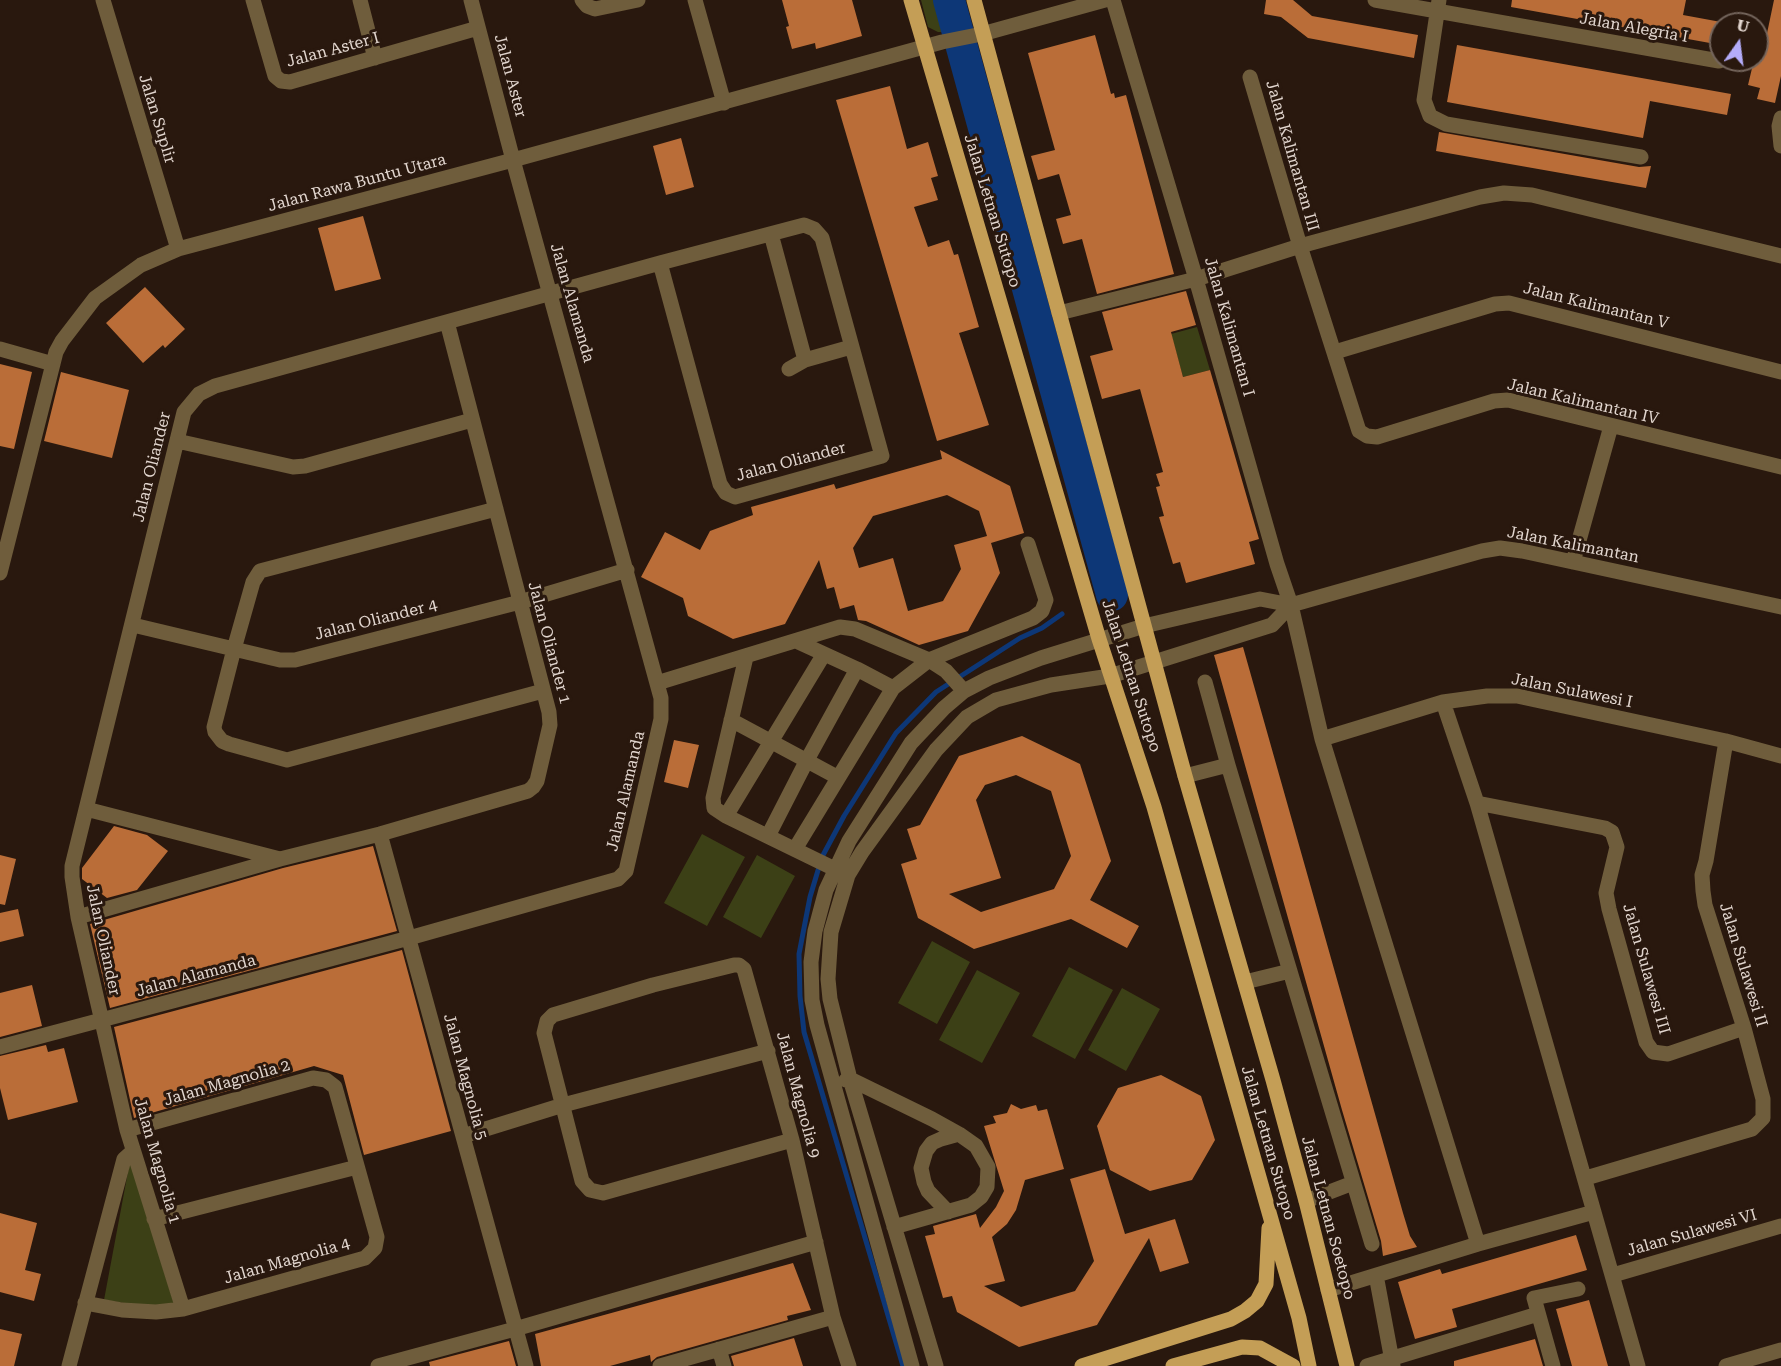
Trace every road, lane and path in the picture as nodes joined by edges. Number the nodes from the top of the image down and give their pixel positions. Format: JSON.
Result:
{"nodes":[{"id":1,"x":103,"y":0,"type":"edge"},
{"id":2,"x":253,"y":0,"type":"edge"},
{"id":3,"x":360,"y":0,"type":"edge"},
{"id":4,"x":471,"y":0,"type":"edge"},
{"id":5,"x":582,"y":0,"type":"edge"},
{"id":6,"x":638,"y":0,"type":"edge"},
{"id":7,"x":695,"y":0,"type":"edge"},
{"id":8,"x":910,"y":0,"type":"edge"},
{"id":9,"x":974,"y":0,"type":"edge"},
{"id":10,"x":1105,"y":0,"type":"edge"},
{"id":11,"x":1113,"y":0,"type":"edge"},
{"id":12,"x":1375,"y":0,"type":"edge"},
{"id":13,"x":1438,"y":5,"type":"edge"},
{"id":14,"x":478,"y":28,"type":"junction"},
{"id":15,"x":982,"y":34,"type":"junction"},
{"id":16,"x":924,"y":48,"type":"junction"},
{"id":17,"x":375,"y":58,"type":"junction"},
{"id":18,"x":1709,"y":59,"type":"edge"},
{"id":19,"x":1250,"y":77,"type":"dead end"},
{"id":20,"x":724,"y":103,"type":"junction"},
{"id":21,"x":1781,"y":117,"type":"edge"},
{"id":22,"x":1781,"y":146,"type":"edge"},
{"id":23,"x":1641,"y":157,"type":"dead end"},
{"id":24,"x":513,"y":160,"type":"junction"},
{"id":25,"x":771,"y":234,"type":"junction"},
{"id":26,"x":1300,"y":246,"type":"junction"},
{"id":27,"x":178,"y":249,"type":"junction"},
{"id":28,"x":1781,"y":256,"type":"edge"},
{"id":29,"x":660,"y":263,"type":"junction"},
{"id":30,"x":1196,"y":279,"type":"junction"},
{"id":31,"x":551,"y":293,"type":"junction"},
{"id":32,"x":1059,"y":314,"type":"junction"},
{"id":33,"x":447,"y":322,"type":"junction"},
{"id":34,"x":851,"y":347,"type":"junction"},
{"id":35,"x":0,"y":349,"type":"edge"},
{"id":36,"x":1335,"y":352,"type":"junction"},
{"id":37,"x":805,"y":360,"type":"junction"},
{"id":38,"x":52,"y":364,"type":"junction"},
{"id":39,"x":789,"y":369,"type":"dead end"},
{"id":40,"x":1781,"y":372,"type":"edge"},
{"id":41,"x":472,"y":420,"type":"junction"},
{"id":42,"x":1611,"y":426,"type":"junction"},
{"id":43,"x":177,"y":441,"type":"junction"},
{"id":44,"x":1781,"y":467,"type":"edge"},
{"id":45,"x":496,"y":509,"type":"junction"},
{"id":46,"x":1028,"y":544,"type":"dead end"},
{"id":47,"x":1573,"y":562,"type":"junction"},
{"id":48,"x":627,"y":570,"type":"junction"},
{"id":49,"x":0,"y":573,"type":"edge"},
{"id":50,"x":520,"y":602,"type":"junction"},
{"id":51,"x":1291,"y":605,"type":"junction"},
{"id":52,"x":1781,"y":607,"type":"edge"},
{"id":53,"x":133,"y":625,"type":"junction"},
{"id":54,"x":1144,"y":626,"type":"junction"},
{"id":55,"x":1099,"y":639,"type":"junction"},
{"id":56,"x":796,"y":640,"type":"junction"},
{"id":57,"x":234,"y":649,"type":"junction"},
{"id":58,"x":824,"y":654,"type":"junction"},
{"id":59,"x":746,"y":657,"type":"junction"},
{"id":60,"x":929,"y":660,"type":"junction"},
{"id":61,"x":1154,"y":662,"type":"junction"},
{"id":62,"x":857,"y":669,"type":"junction"},
{"id":63,"x":1110,"y":676,"type":"junction"},
{"id":64,"x":1205,"y":681,"type":"dead end"},
{"id":65,"x":657,"y":683,"type":"junction"},
{"id":66,"x":961,"y":686,"type":"junction"},
{"id":67,"x":893,"y":688,"type":"junction"},
{"id":68,"x":543,"y":691,"type":"junction"},
{"id":69,"x":1443,"y":702,"type":"junction"},
{"id":70,"x":731,"y":720,"type":"junction"},
{"id":71,"x":1322,"y":739,"type":"junction"},
{"id":72,"x":771,"y":741,"type":"junction"},
{"id":73,"x":1726,"y":741,"type":"junction"},
{"id":74,"x":1781,"y":756,"type":"edge"},
{"id":75,"x":807,"y":760,"type":"junction"},
{"id":76,"x":1228,"y":765,"type":"junction"},
{"id":77,"x":1185,"y":776,"type":"junction"},
{"id":78,"x":837,"y":777,"type":"junction"},
{"id":79,"x":1477,"y":803,"type":"junction"},
{"id":80,"x":86,"y":809,"type":"junction"},
{"id":81,"x":726,"y":816,"type":"junction"},
{"id":82,"x":380,"y":834,"type":"junction"},
{"id":83,"x":768,"y":836,"type":"junction"},
{"id":84,"x":795,"y":849,"type":"junction"},
{"id":85,"x":280,"y":859,"type":"junction"},
{"id":86,"x":838,"y":870,"type":"junction"},
{"id":87,"x":78,"y":917,"type":"junction"},
{"id":88,"x":409,"y":938,"type":"junction"},
{"id":89,"x":829,"y":959,"type":"junction"},
{"id":90,"x":812,"y":962,"type":"junction"},
{"id":91,"x":1290,"y":971,"type":"junction"},
{"id":92,"x":1245,"y":982,"type":"junction"},
{"id":93,"x":102,"y":1020,"type":"junction"},
{"id":94,"x":1744,"y":1028,"type":"junction"},
{"id":95,"x":0,"y":1047,"type":"edge"},
{"id":96,"x":768,"y":1051,"type":"junction"},
{"id":97,"x":850,"y":1079,"type":"junction"},
{"id":98,"x":1273,"y":1080,"type":"joint"},
{"id":99,"x":835,"y":1084,"type":"junction"},
{"id":100,"x":335,"y":1087,"type":"joint"},
{"id":101,"x":563,"y":1105,"type":"junction"},
{"id":102,"x":127,"y":1130,"type":"junction"},
{"id":103,"x":959,"y":1134,"type":"junction"},
{"id":104,"x":463,"y":1136,"type":"junction"},
{"id":105,"x":792,"y":1140,"type":"junction"},
{"id":106,"x":133,"y":1151,"type":"junction"},
{"id":107,"x":357,"y":1167,"type":"junction"},
{"id":108,"x":1586,"y":1178,"type":"junction"},
{"id":109,"x":1353,"y":1183,"type":"junction"},
{"id":110,"x":1306,"y":1201,"type":"junction"},
{"id":111,"x":948,"y":1212,"type":"junction"},
{"id":112,"x":1594,"y":1212,"type":"junction"},
{"id":113,"x":1270,"y":1216,"type":"junction"},
{"id":114,"x":154,"y":1219,"type":"junction"},
{"id":115,"x":1781,"y":1226,"type":"edge"},
{"id":116,"x":894,"y":1227,"type":"junction"},
{"id":117,"x":816,"y":1242,"type":"junction"},
{"id":118,"x":1372,"y":1244,"type":"dead end"},
{"id":119,"x":1478,"y":1244,"type":"junction"},
{"id":120,"x":1376,"y":1275,"type":"junction"},
{"id":121,"x":1613,"y":1275,"type":"junction"},
{"id":122,"x":1578,"y":1289,"type":"dead end"},
{"id":123,"x":1328,"y":1290,"type":"junction"},
{"id":124,"x":85,"y":1303,"type":"junction"},
{"id":125,"x":183,"y":1309,"type":"junction"},
{"id":126,"x":1538,"y":1314,"type":"junction"},
{"id":127,"x":921,"y":1316,"type":"junction"},
{"id":128,"x":833,"y":1317,"type":"junction"},
{"id":129,"x":899,"y":1323,"type":"junction"},
{"id":130,"x":515,"y":1329,"type":"junction"},
{"id":131,"x":719,"y":1348,"type":"junction"},
{"id":132,"x":1781,"y":1350,"type":"edge"},
{"id":133,"x":1392,"y":1362,"type":"edge"},
{"id":134,"x":69,"y":1366,"type":"edge"},
{"id":135,"x":378,"y":1366,"type":"edge"},
{"id":136,"x":526,"y":1366,"type":"edge"},
{"id":137,"x":660,"y":1366,"type":"edge"},
{"id":138,"x":724,"y":1366,"type":"edge"},
{"id":139,"x":849,"y":1366,"type":"edge"},
{"id":140,"x":912,"y":1366,"type":"edge"},
{"id":141,"x":936,"y":1366,"type":"edge"},
{"id":142,"x":1082,"y":1366,"type":"edge"},
{"id":143,"x":1176,"y":1366,"type":"edge"},
{"id":144,"x":1293,"y":1366,"type":"edge"},
{"id":145,"x":1309,"y":1366,"type":"edge"},
{"id":146,"x":1347,"y":1366,"type":"edge"},
{"id":147,"x":1367,"y":1366,"type":"edge"},
{"id":148,"x":1553,"y":1366,"type":"edge"},
{"id":149,"x":1638,"y":1366,"type":"edge"},
{"id":150,"x":1726,"y":1366,"type":"edge"}],
"edges":[{"from":1,"to":27,"type":"street","name":"Jalan Suplir"},
{"from":2,"to":17,"type":"street","name":"Jalan Aster I"},
{"from":3,"to":17,"type":"street"},
{"from":4,"to":14,"type":"street","name":"Jalan Aster"},
{"from":5,"to":6,"type":"street"},
{"from":7,"to":20,"type":"street"},
{"from":8,"to":16,"type":"main road","name":"Jalan Letnan Sutopo"},
{"from":9,"to":15,"type":"main road","name":"Jalan Letnan Sutopo"},
{"from":10,"to":15,"type":"street","name":"Jalan Rawa Buntu Utara"},
{"from":11,"to":30,"type":"street","name":"Jalan Kalimantan I"},
{"from":12,"to":13,"type":"street","name":"Jalan Alegria I"},
{"from":13,"to":18,"type":"street","name":"Jalan Alegria I"},
{"from":13,"to":23,"type":"street"},
{"from":14,"to":17,"type":"street","name":"Jalan Aster I"},
{"from":14,"to":24,"type":"street","name":"Jalan Aster"},
{"from":15,"to":16,"type":"street","name":"Jalan Rawa Buntu Utara"},
{"from":15,"to":32,"type":"main road","name":"Jalan Letnan Sutopo"},
{"from":16,"to":20,"type":"street","name":"Jalan Rawa Buntu Utara"},
{"from":16,"to":55,"type":"main road","name":"Jalan Letnan Sutopo"},
{"from":19,"to":26,"type":"street","name":"Jalan Kalimantan III"},
{"from":20,"to":24,"type":"street","name":"Jalan Rawa Buntu Utara"},
{"from":21,"to":22,"type":"street"},
{"from":24,"to":27,"type":"street","name":"Jalan Rawa Buntu Utara"},
{"from":24,"to":31,"type":"street","name":"Jalan Alamanda"},
{"from":25,"to":29,"type":"street","name":"Jalan Oliander"},
{"from":25,"to":34,"type":"street","name":"Jalan Oliander"},
{"from":25,"to":37,"type":"street"},
{"from":26,"to":28,"type":"street"},
{"from":26,"to":30,"type":"street"},
{"from":26,"to":36,"type":"street","name":"Jalan Kalimantan IV"},
{"from":27,"to":38,"type":"street","name":"Jalan Rawa Buntu Utara"},
{"from":29,"to":31,"type":"street","name":"Jalan Oliander"},
{"from":29,"to":34,"type":"street","name":"Jalan Oliander"},
{"from":30,"to":32,"type":"street"},
{"from":30,"to":51,"type":"street","name":"Jalan Kalimantan I"},
{"from":31,"to":33,"type":"street","name":"Jalan Oliander"},
{"from":31,"to":48,"type":"street","name":"Jalan Alamanda"},
{"from":32,"to":54,"type":"main road","name":"Jalan Letnan Sutopo"},
{"from":33,"to":41,"type":"street","name":"Jalan Oliander 1"},
{"from":33,"to":43,"type":"street","name":"Jalan Oliander"},
{"from":34,"to":37,"type":"street"},
{"from":35,"to":38,"type":"street"},
{"from":36,"to":40,"type":"street","name":"Jalan Kalimantan V"},
{"from":36,"to":42,"type":"street","name":"Jalan Kalimantan IV"},
{"from":37,"to":39,"type":"street"},
{"from":38,"to":49,"type":"street","name":"Jalan Rawa Buntu Utara"},
{"from":41,"to":43,"type":"street"},
{"from":41,"to":45,"type":"street","name":"Jalan Oliander 1"},
{"from":42,"to":44,"type":"street","name":"Jalan Kalimantan IV"},
{"from":42,"to":47,"type":"street"},
{"from":43,"to":53,"type":"street","name":"Jalan Oliander"},
{"from":45,"to":50,"type":"street","name":"Jalan Oliander 1"},
{"from":45,"to":57,"type":"street"},
{"from":46,"to":60,"type":"street"},
{"from":47,"to":51,"type":"street","name":"Jalan Kalimantan"},
{"from":47,"to":52,"type":"street","name":"Jalan Kalimantan"},
{"from":48,"to":50,"type":"street","name":"Jalan Oliander 4"},
{"from":48,"to":65,"type":"street","name":"Jalan Alamanda"},
{"from":50,"to":57,"type":"street","name":"Jalan Oliander 4"},
{"from":50,"to":68,"type":"street","name":"Jalan Oliander 1"},
{"from":51,"to":54,"type":"street","name":"Jalan Kalimantan"},
{"from":51,"to":61,"type":"street"},
{"from":51,"to":71,"type":"street","name":"Jalan Kalimantan I"},
{"from":53,"to":57,"type":"street","name":"Jalan Oliander 4"},
{"from":53,"to":80,"type":"street","name":"Jalan Oliander"},
{"from":54,"to":55,"type":"street","name":"Jalan Kalimantan"},
{"from":54,"to":61,"type":"main road","name":"Jalan Letnan Sutopo"},
{"from":55,"to":63,"type":"main road","name":"Jalan Letnan Sutopo"},
{"from":55,"to":66,"type":"street","name":"Jalan Kalimantan"},
{"from":56,"to":58,"type":"street"},
{"from":56,"to":59,"type":"street"},
{"from":56,"to":60,"type":"street"},
{"from":57,"to":68,"type":"street"},
{"from":58,"to":62,"type":"street"},
{"from":58,"to":72,"type":"street"},
{"from":59,"to":65,"type":"street"},
{"from":59,"to":70,"type":"street"},
{"from":60,"to":66,"type":"street"},
{"from":60,"to":67,"type":"street"},
{"from":61,"to":63,"type":"street"},
{"from":61,"to":77,"type":"main road","name":"Jalan Letnan Sutopo"},
{"from":62,"to":67,"type":"street"},
{"from":62,"to":75,"type":"street"},
{"from":63,"to":86,"type":"street"},
{"from":63,"to":113,"type":"main road","name":"Jalan Letnan Sutopo"},
{"from":64,"to":76,"type":"street"},
{"from":65,"to":88,"type":"street","name":"Jalan Alamanda"},
{"from":66,"to":86,"type":"street","name":"Jalan Kalimantan"},
{"from":67,"to":78,"type":"street"},
{"from":68,"to":82,"type":"street","name":"Jalan Oliander 1"},
{"from":69,"to":71,"type":"street","name":"Jalan Sulawesi I"},
{"from":69,"to":73,"type":"street","name":"Jalan Sulawesi I"},
{"from":69,"to":79,"type":"street"},
{"from":70,"to":72,"type":"street"},
{"from":70,"to":81,"type":"street"},
{"from":71,"to":119,"type":"street","name":"Jalan Kalimantan I"},
{"from":72,"to":75,"type":"street"},
{"from":72,"to":81,"type":"street"},
{"from":73,"to":74,"type":"street","name":"Jalan Sulawesi I"},
{"from":73,"to":94,"type":"street","name":"Jalan Sulawesi II"},
{"from":75,"to":78,"type":"street"},
{"from":75,"to":83,"type":"street"},
{"from":76,"to":77,"type":"street"},
{"from":76,"to":91,"type":"street"},
{"from":77,"to":92,"type":"main road","name":"Jalan Letnan Sutopo"},
{"from":78,"to":84,"type":"street"},
{"from":79,"to":94,"type":"street","name":"Jalan Sulawesi III"},
{"from":79,"to":108,"type":"street"},
{"from":80,"to":85,"type":"street","name":"Jalan Oliander 1"},
{"from":80,"to":87,"type":"street","name":"Jalan Oliander"},
{"from":81,"to":83,"type":"street"},
{"from":82,"to":85,"type":"street","name":"Jalan Oliander 1"},
{"from":82,"to":88,"type":"street","name":"Jalan Magnolia 5"},
{"from":83,"to":84,"type":"street"},
{"from":84,"to":86,"type":"street"},
{"from":85,"to":87,"type":"street","name":"Jalan Oliander 1"},
{"from":86,"to":89,"type":"street"},
{"from":86,"to":90,"type":"street"},
{"from":87,"to":93,"type":"street","name":"Jalan Oliander"},
{"from":88,"to":93,"type":"street","name":"Jalan Alamanda"},
{"from":88,"to":104,"type":"street","name":"Jalan Magnolia 5"},
{"from":89,"to":90,"type":"street"},
{"from":89,"to":97,"type":"street"},
{"from":90,"to":99,"type":"street"},
{"from":91,"to":92,"type":"street"},
{"from":91,"to":109,"type":"street"},
{"from":92,"to":98,"type":"main road","name":"Jalan Letnan Sutopo"},
{"from":93,"to":95,"type":"street","name":"Jalan Alamanda"},
{"from":93,"to":102,"type":"street","name":"Jalan Magnolia 1"},
{"from":94,"to":108,"type":"street","name":"Jalan Sulawesi II"},
{"from":96,"to":101,"type":"street"},
{"from":96,"to":101,"type":"street","name":"Jalan Magnolia 9"},
{"from":96,"to":105,"type":"street","name":"Jalan Magnolia 9"},
{"from":97,"to":99,"type":"street"},
{"from":97,"to":103,"type":"street"},
{"from":97,"to":116,"type":"street"},
{"from":98,"to":110,"type":"main road","name":"Jalan Letnan Soetopo"},
{"from":99,"to":129,"type":"street"},
{"from":100,"to":102,"type":"street","name":"Jalan Magnolia 2"},
{"from":100,"to":107,"type":"street","name":"Jalan Magnolia 4"},
{"from":101,"to":104,"type":"street"},
{"from":101,"to":105,"type":"street"},
{"from":102,"to":106,"type":"street","name":"Jalan Magnolia 1"},
{"from":103,"to":111,"type":"street"},
{"from":103,"to":111,"type":"street"},
{"from":104,"to":130,"type":"street","name":"Jalan Magnolia 5"},
{"from":105,"to":117,"type":"street","name":"Jalan Magnolia 9"},
{"from":106,"to":114,"type":"street","name":"Jalan Magnolia 1"},
{"from":106,"to":124,"type":"street"},
{"from":107,"to":114,"type":"street"},
{"from":107,"to":125,"type":"street","name":"Jalan Magnolia 4"},
{"from":108,"to":112,"type":"street"},
{"from":109,"to":110,"type":"street"},
{"from":109,"to":118,"type":"street"},
{"from":110,"to":123,"type":"main road","name":"Jalan Letnan Soetopo"},
{"from":111,"to":116,"type":"street"},
{"from":112,"to":119,"type":"street"},
{"from":112,"to":121,"type":"street"},
{"from":113,"to":142,"type":"main road"},
{"from":113,"to":145,"type":"main road","name":"Jalan Letnan Sutopo"},
{"from":114,"to":125,"type":"street","name":"Jalan Magnolia 1"},
{"from":115,"to":121,"type":"street","name":"Jalan Sulawesi VI"},
{"from":116,"to":127,"type":"street"},
{"from":117,"to":128,"type":"street","name":"Jalan Magnolia 9"},
{"from":117,"to":130,"type":"street"},
{"from":119,"to":120,"type":"street"},
{"from":120,"to":123,"type":"street"},
{"from":120,"to":133,"type":"street"},
{"from":121,"to":149,"type":"street"},
{"from":122,"to":126,"type":"street"},
{"from":123,"to":146,"type":"main road","name":"Jalan Letnan Soetopo"},
{"from":124,"to":125,"type":"street","name":"Jalan Magnolia 4"},
{"from":124,"to":134,"type":"street"},
{"from":126,"to":133,"type":"street"},
{"from":126,"to":148,"type":"street"},
{"from":127,"to":129,"type":"street"},
{"from":127,"to":141,"type":"street"},
{"from":128,"to":131,"type":"street"},
{"from":128,"to":139,"type":"street","name":"Jalan Magnolia 9"},
{"from":129,"to":140,"type":"street"},
{"from":130,"to":135,"type":"street"},
{"from":130,"to":136,"type":"street","name":"Jalan Magnolia 5"},
{"from":131,"to":137,"type":"street"},
{"from":131,"to":138,"type":"street"},
{"from":132,"to":150,"type":"street"},
{"from":133,"to":147,"type":"street"},
{"from":143,"to":144,"type":"main road"}]}
